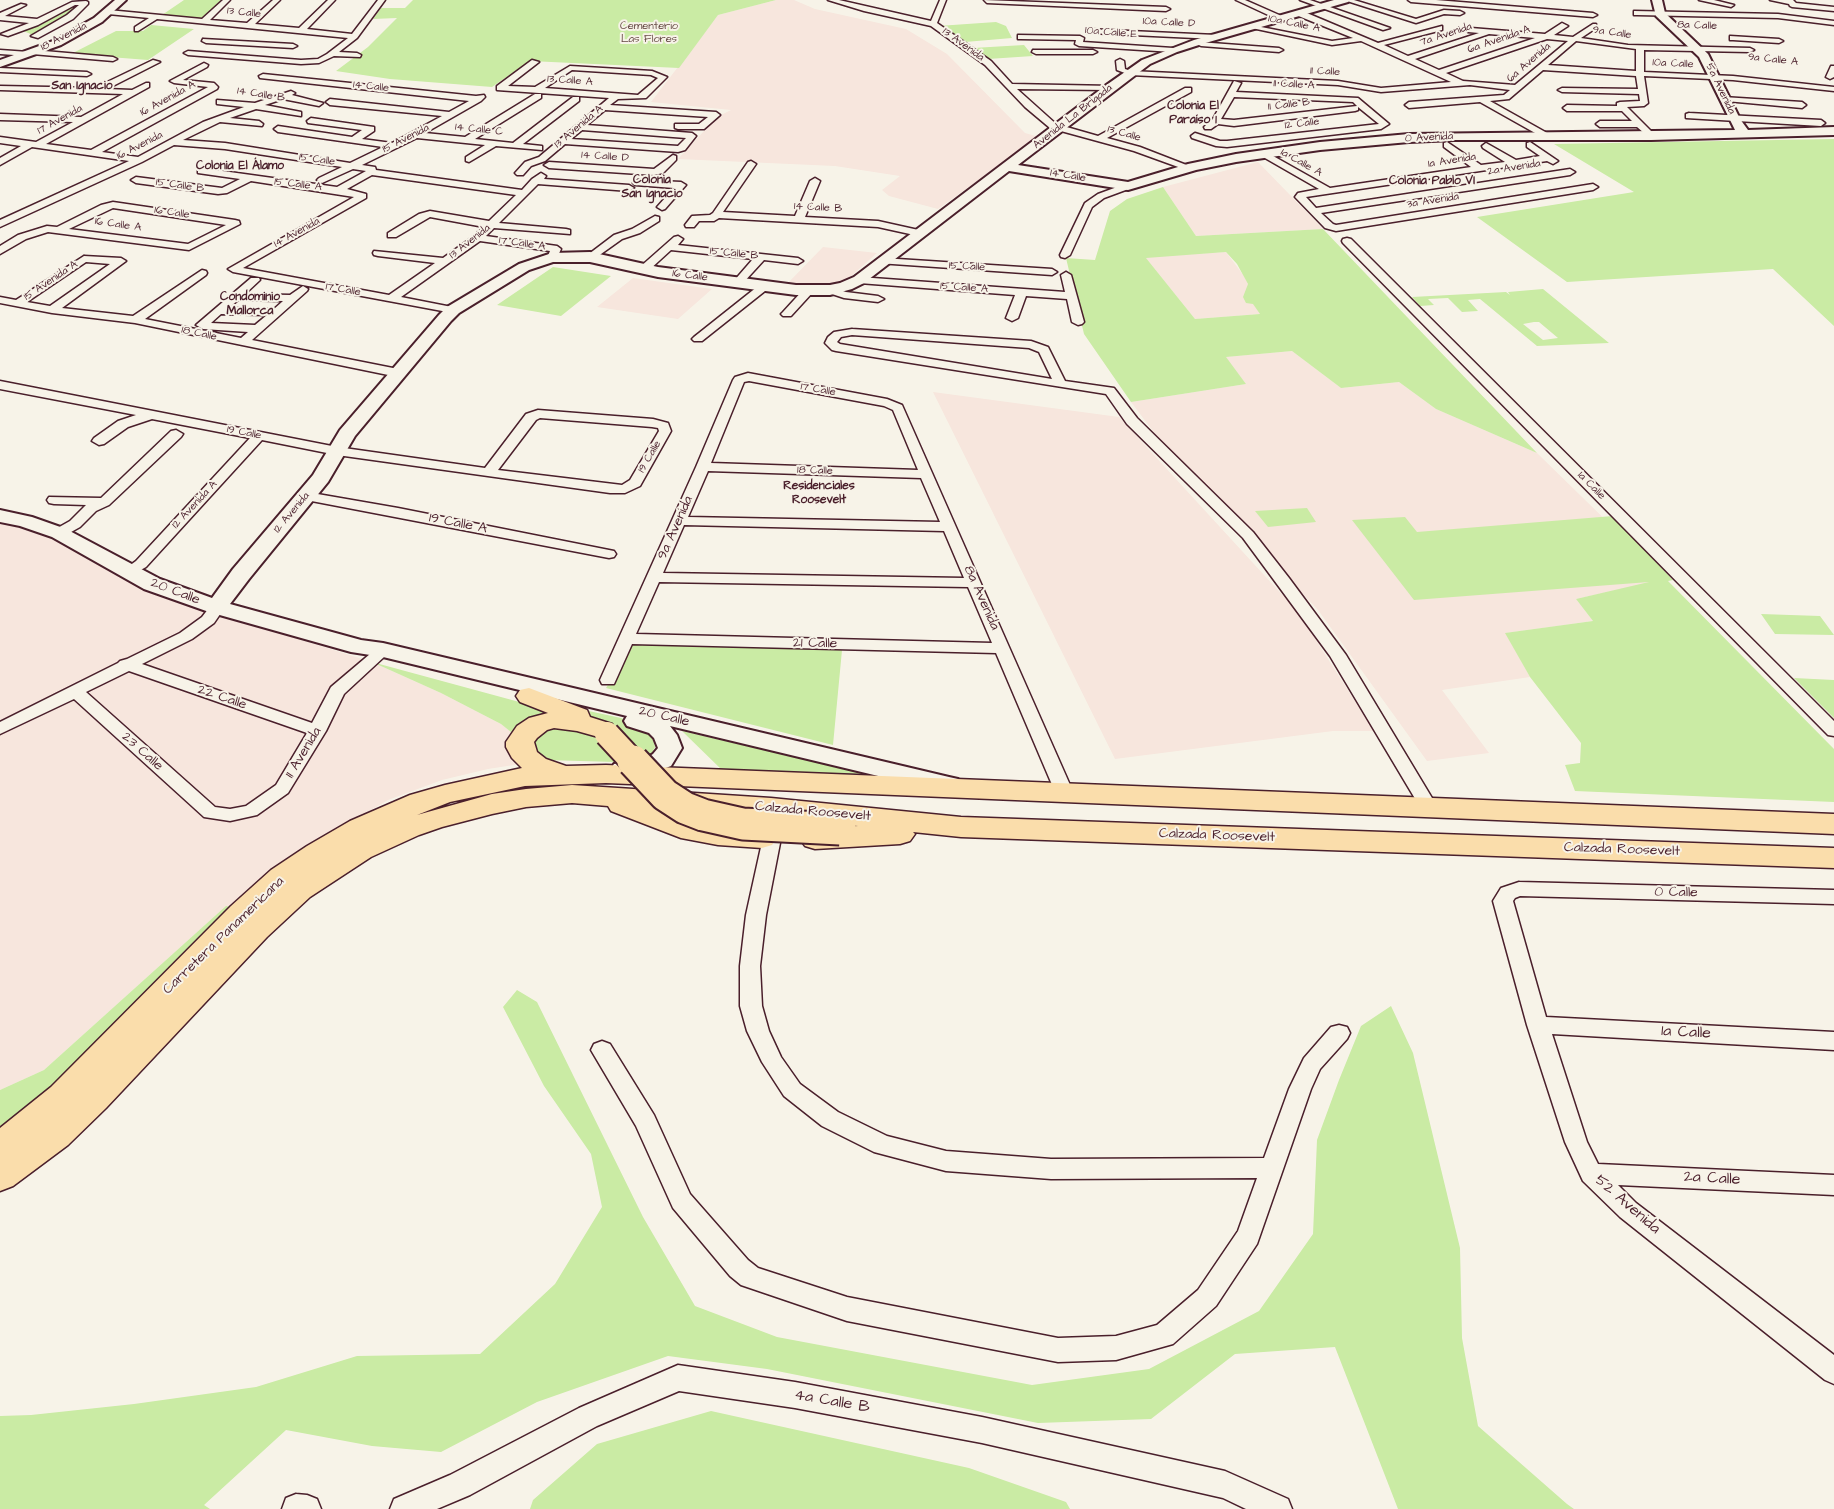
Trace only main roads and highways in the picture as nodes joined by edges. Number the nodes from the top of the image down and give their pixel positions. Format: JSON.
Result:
{"nodes":[{"id":1,"x":121,"y":0,"type":"edge"},
{"id":2,"x":1346,"y":0,"type":"edge"},
{"id":3,"x":1657,"y":0,"type":"edge"},
{"id":4,"x":0,"y":65,"type":"edge"},
{"id":5,"x":1834,"y":132,"type":"edge"},
{"id":6,"x":1746,"y":134,"type":"junction"},
{"id":7,"x":1008,"y":167,"type":"junction"},
{"id":8,"x":1128,"y":186,"type":"joint"},
{"id":9,"x":552,"y":258,"type":"joint"},
{"id":10,"x":830,"y":290,"type":"joint"},
{"id":11,"x":0,"y":516,"type":"edge"},
{"id":12,"x":217,"y":607,"type":"junction"},
{"id":13,"x":367,"y":652,"type":"junction"},
{"id":14,"x":529,"y":696,"type":"junction"},
{"id":15,"x":605,"y":732,"type":"junction"},
{"id":16,"x":560,"y":774,"type":"junction"},
{"id":17,"x":603,"y":785,"type":"junction"},
{"id":18,"x":968,"y":790,"type":"junction"},
{"id":19,"x":1788,"y":823,"type":"junction"},
{"id":20,"x":1834,"y":824,"type":"edge"},
{"id":21,"x":961,"y":827,"type":"junction"},
{"id":22,"x":912,"y":833,"type":"junction"},
{"id":23,"x":1310,"y":839,"type":"junction"},
{"id":24,"x":1834,"y":840,"type":"edge"},
{"id":25,"x":1834,"y":846,"type":"edge"},
{"id":26,"x":1834,"y":858,"type":"edge"},
{"id":27,"x":0,"y":1149,"type":"edge"},
{"id":28,"x":0,"y":1175,"type":"edge"}],
"edges":[{"from":1,"to":4,"type":"main road","name":"18 Avenida"},
{"from":2,"to":7,"type":"main road","name":"Avenida La Brigada"},
{"from":3,"to":6,"type":"main road","name":"5a Avenida"},
{"from":5,"to":6,"type":"main road","name":"0 Avenida"},
{"from":6,"to":8,"type":"main road","name":"0 Avenida"},
{"from":7,"to":8,"type":"main road","name":"14 Calle"},
{"from":7,"to":10,"type":"main road","name":"Avenida La Brigada"},
{"from":9,"to":10,"type":"main road","name":"16 Calle"},
{"from":9,"to":12,"type":"main road","name":"12 Avenida"},
{"from":11,"to":12,"type":"main road","name":"20 Calle"},
{"from":12,"to":13,"type":"main road","name":"20 Calle"},
{"from":13,"to":14,"type":"main road","name":"20 Calle"},
{"from":13,"to":18,"type":"main road","name":"20 Calle"},
{"from":14,"to":15,"type":"highway"},
{"from":14,"to":17,"type":"main road","name":"20 Calle"},
{"from":15,"to":16,"type":"highway"},
{"from":15,"to":22,"type":"highway","bridge":true},
{"from":16,"to":17,"type":"highway","name":"Carretera Panamericana"},
{"from":16,"to":27,"type":"highway","name":"Carretera Panamericana"},
{"from":17,"to":18,"type":"highway","name":"Calzada Roosevelt"},
{"from":17,"to":21,"type":"highway","name":"Calzada Roosevelt"},
{"from":17,"to":22,"type":"highway"},
{"from":17,"to":28,"type":"highway","name":"Carretera Panamericana"},
{"from":18,"to":19,"type":"highway","name":"Calzada Roosevelt"},
{"from":19,"to":20,"type":"highway","name":"Calzada Roosevelt"},
{"from":19,"to":24,"type":"highway"},
{"from":21,"to":22,"type":"highway"},
{"from":21,"to":23,"type":"highway","name":"Calzada Roosevelt"},
{"from":23,"to":25,"type":"highway"},
{"from":23,"to":26,"type":"highway","name":"Calzada Roosevelt"}]}
